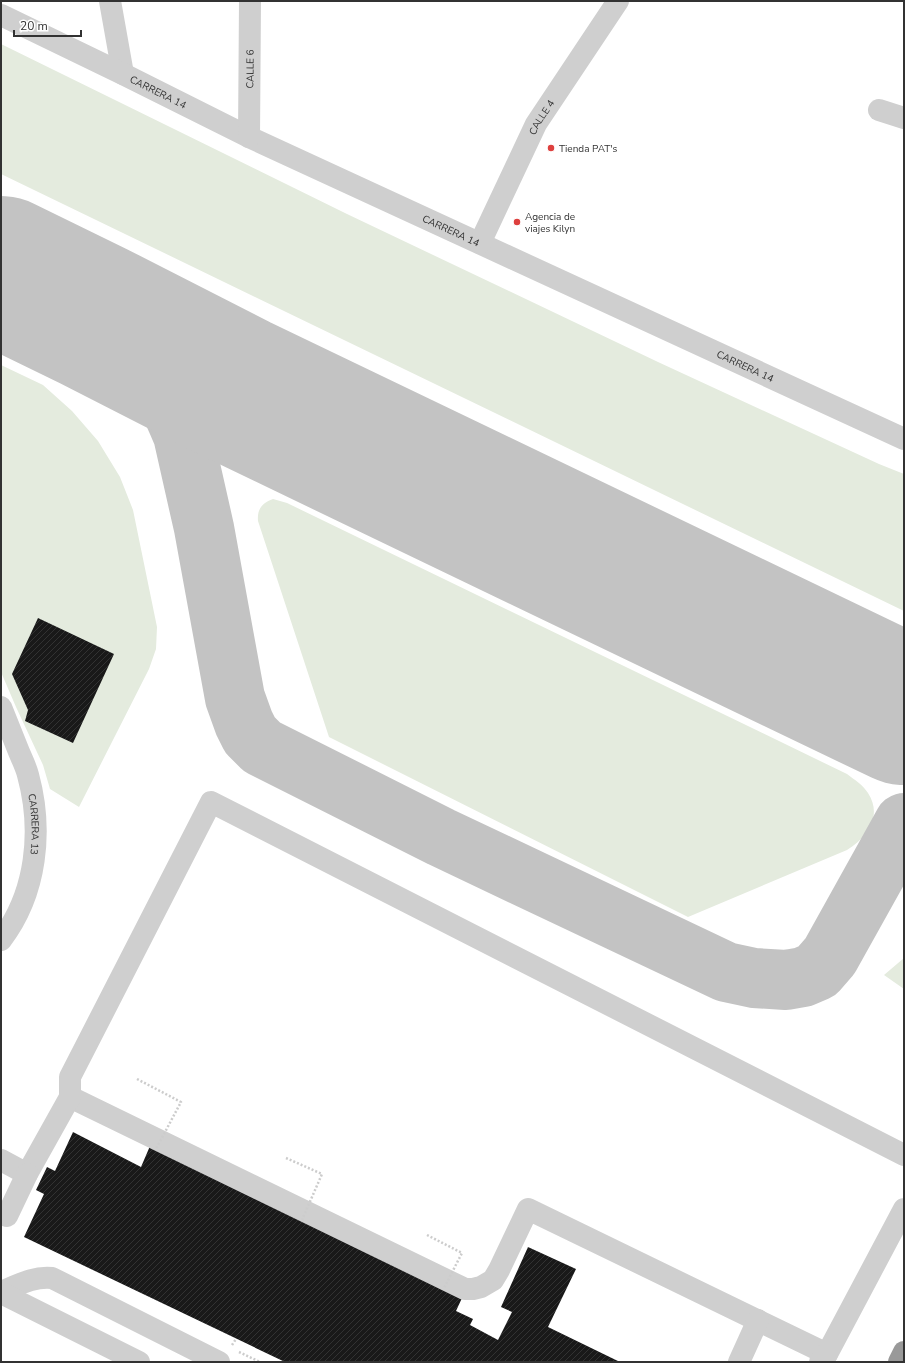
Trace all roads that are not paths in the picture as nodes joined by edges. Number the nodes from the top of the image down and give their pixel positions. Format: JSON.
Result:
{"nodes":[{"id":1,"x":110,"y":1,"type":"edge"},
{"id":2,"x":250,"y":1,"type":"edge"},
{"id":3,"x":615,"y":2,"type":"edge"},
{"id":4,"x":1,"y":15,"type":"edge"},
{"id":5,"x":123,"y":74,"type":"junction"},
{"id":6,"x":879,"y":110,"type":"dead end"},
{"id":7,"x":904,"y":118,"type":"edge"},
{"id":8,"x":249,"y":137,"type":"junction"},
{"id":9,"x":480,"y":243,"type":"junction"},
{"id":10,"x":904,"y":439,"type":"edge"},
{"id":11,"x":1,"y":707,"type":"edge"},
{"id":12,"x":1,"y":940,"type":"edge"},
{"id":13,"x":70,"y":1097,"type":"junction"},
{"id":14,"x":904,"y":1155,"type":"edge"},
{"id":15,"x":1,"y":1160,"type":"edge"},
{"id":16,"x":27,"y":1174,"type":"junction"},
{"id":17,"x":904,"y":1209,"type":"edge"},
{"id":18,"x":7,"y":1216,"type":"dead end"},
{"id":19,"x":1,"y":1292,"type":"edge"},
{"id":20,"x":758,"y":1320,"type":"junction"},
{"id":21,"x":904,"y":1352,"type":"edge"},
{"id":22,"x":824,"y":1359,"type":"edge"},
{"id":23,"x":139,"y":1362,"type":"edge"},
{"id":24,"x":220,"y":1362,"type":"edge"},
{"id":25,"x":739,"y":1362,"type":"edge"},
{"id":26,"x":899,"y":1362,"type":"edge"}],
"edges":[{"from":1,"to":5,"type":"street"},
{"from":2,"to":8,"type":"street","name":"CALLE 6"},
{"from":3,"to":9,"type":"street","name":"CALLE 4"},
{"from":4,"to":5,"type":"street","name":"CARRERA 14"},
{"from":5,"to":8,"type":"street","name":"CARRERA 14"},
{"from":6,"to":7,"type":"street"},
{"from":8,"to":9,"type":"street","name":"CARRERA 14"},
{"from":9,"to":10,"type":"street","name":"CARRERA 14"},
{"from":11,"to":12,"type":"street","name":"CARRERA 13"},
{"from":13,"to":14,"type":"street"},
{"from":13,"to":16,"type":"street"},
{"from":13,"to":20,"type":"street"},
{"from":15,"to":16,"type":"street"},
{"from":16,"to":18,"type":"street"},
{"from":17,"to":22,"type":"street"},
{"from":19,"to":23,"type":"street"},
{"from":19,"to":24,"type":"street"},
{"from":20,"to":22,"type":"street"},
{"from":20,"to":25,"type":"street"},
{"from":21,"to":26,"type":"highway"}]}
